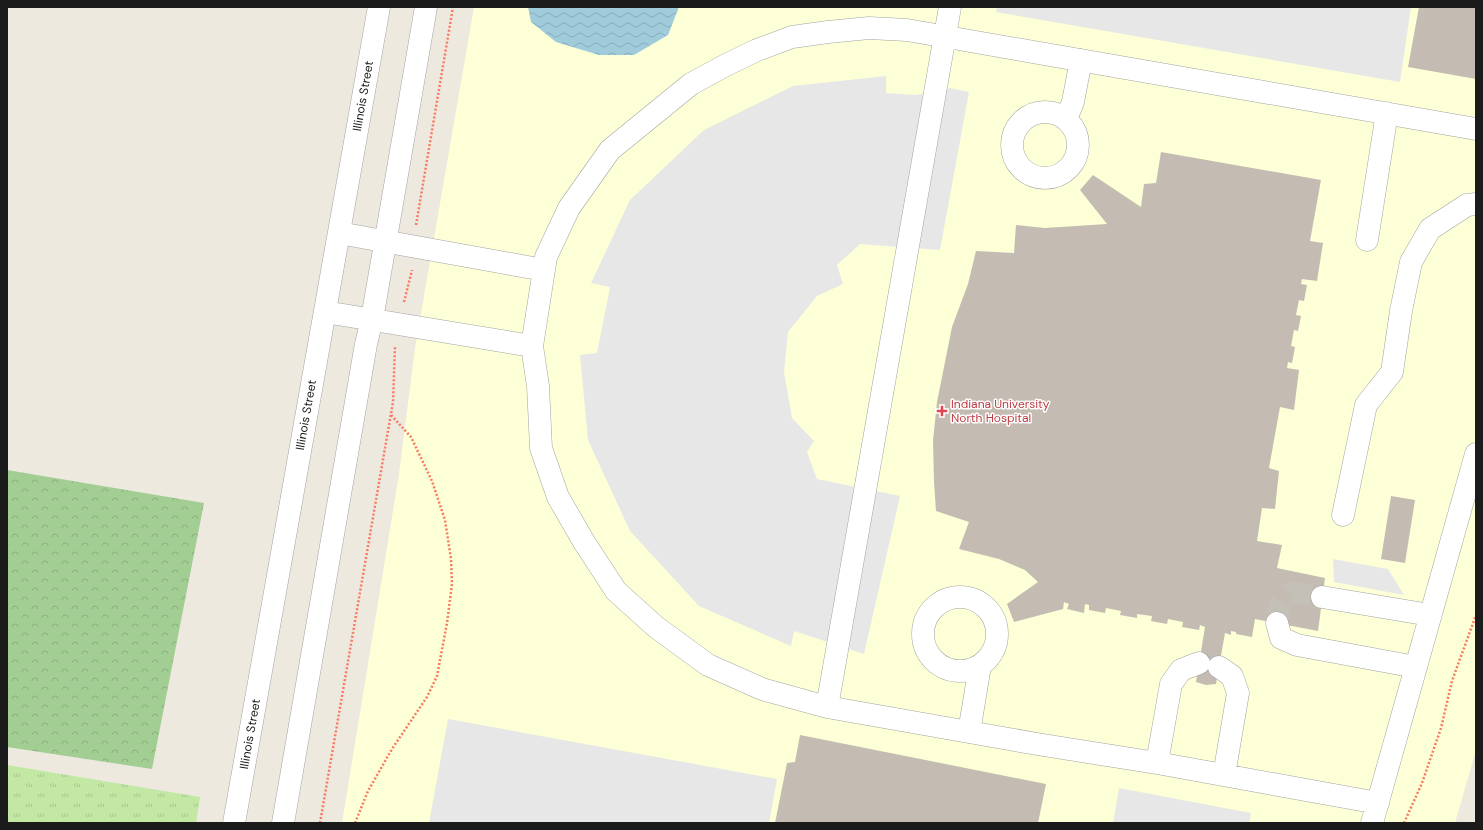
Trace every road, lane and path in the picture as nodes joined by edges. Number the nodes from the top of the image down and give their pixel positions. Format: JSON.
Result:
{"nodes":[{"id":1,"x":379,"y":7,"type":"edge"},
{"id":2,"x":426,"y":7,"type":"edge"},
{"id":3,"x":453,"y":7,"type":"edge"},
{"id":4,"x":950,"y":7,"type":"edge"},
{"id":5,"x":945,"y":36,"type":"junction"},
{"id":6,"x":1081,"y":60,"type":"junction"},
{"id":7,"x":1387,"y":113,"type":"junction"},
{"id":8,"x":1066,"y":119,"type":"dead end"},
{"id":9,"x":1476,"y":129,"type":"edge"},
{"id":10,"x":1476,"y":204,"type":"edge"},
{"id":11,"x":339,"y":233,"type":"junction"},
{"id":12,"x":1367,"y":240,"type":"dead end"},
{"id":13,"x":385,"y":241,"type":"junction"},
{"id":14,"x":413,"y":246,"type":"junction"},
{"id":15,"x":544,"y":270,"type":"junction"},
{"id":16,"x":325,"y":312,"type":"junction"},
{"id":17,"x":372,"y":319,"type":"junction"},
{"id":18,"x":399,"y":324,"type":"junction"},
{"id":19,"x":532,"y":346,"type":"junction"},
{"id":20,"x":391,"y":415,"type":"junction"},
{"id":21,"x":1476,"y":454,"type":"edge"},
{"id":22,"x":1342,"y":515,"type":"dead end"},
{"id":23,"x":1322,"y":597,"type":"tunnel mouth"},
{"id":24,"x":1430,"y":615,"type":"junction"},
{"id":25,"x":1476,"y":615,"type":"edge"},
{"id":26,"x":1277,"y":623,"type":"tunnel mouth"},
{"id":27,"x":980,"y":666,"type":"dead end"},
{"id":28,"x":1416,"y":667,"type":"junction"},
{"id":29,"x":827,"y":707,"type":"junction"},
{"id":30,"x":969,"y":732,"type":"junction"},
{"id":31,"x":1157,"y":763,"type":"junction"},
{"id":32,"x":1224,"y":775,"type":"junction"},
{"id":33,"x":1375,"y":813,"type":"edge"},
{"id":34,"x":234,"y":823,"type":"edge"},
{"id":35,"x":283,"y":823,"type":"edge"},
{"id":36,"x":320,"y":823,"type":"edge"},
{"id":37,"x":355,"y":823,"type":"edge"},
{"id":38,"x":1404,"y":823,"type":"edge"}],
"edges":[{"from":1,"to":11,"type":"street","name":"Illinois Street"},
{"from":2,"to":13,"type":"street"},
{"from":3,"to":14,"type":"path"},
{"from":4,"to":5,"type":"street"},
{"from":5,"to":6,"type":"street"},
{"from":5,"to":15,"type":"street"},
{"from":5,"to":29,"type":"street"},
{"from":6,"to":7,"type":"street"},
{"from":6,"to":8,"type":"street"},
{"from":7,"to":9,"type":"street"},
{"from":7,"to":12,"type":"street"},
{"from":10,"to":22,"type":"street"},
{"from":11,"to":13,"type":"street"},
{"from":11,"to":16,"type":"street","name":"Illinois Street"},
{"from":13,"to":14,"type":"street"},
{"from":13,"to":17,"type":"street"},
{"from":14,"to":15,"type":"street"},
{"from":14,"to":18,"type":"path"},
{"from":15,"to":19,"type":"street"},
{"from":16,"to":17,"type":"street"},
{"from":16,"to":34,"type":"street","name":"Illinois Street"},
{"from":17,"to":18,"type":"street"},
{"from":17,"to":35,"type":"street"},
{"from":18,"to":19,"type":"street"},
{"from":18,"to":20,"type":"path"},
{"from":19,"to":29,"type":"street"},
{"from":20,"to":36,"type":"path"},
{"from":20,"to":37,"type":"path"},
{"from":21,"to":24,"type":"street"},
{"from":23,"to":24,"type":"street"},
{"from":24,"to":28,"type":"street"},
{"from":25,"to":38,"type":"path"},
{"from":26,"to":28,"type":"street"},
{"from":27,"to":30,"type":"street"},
{"from":28,"to":33,"type":"street"},
{"from":29,"to":30,"type":"street"},
{"from":30,"to":31,"type":"street"},
{"from":31,"to":32,"type":"street"},
{"from":31,"to":32,"type":"street"},
{"from":32,"to":33,"type":"street"}]}
